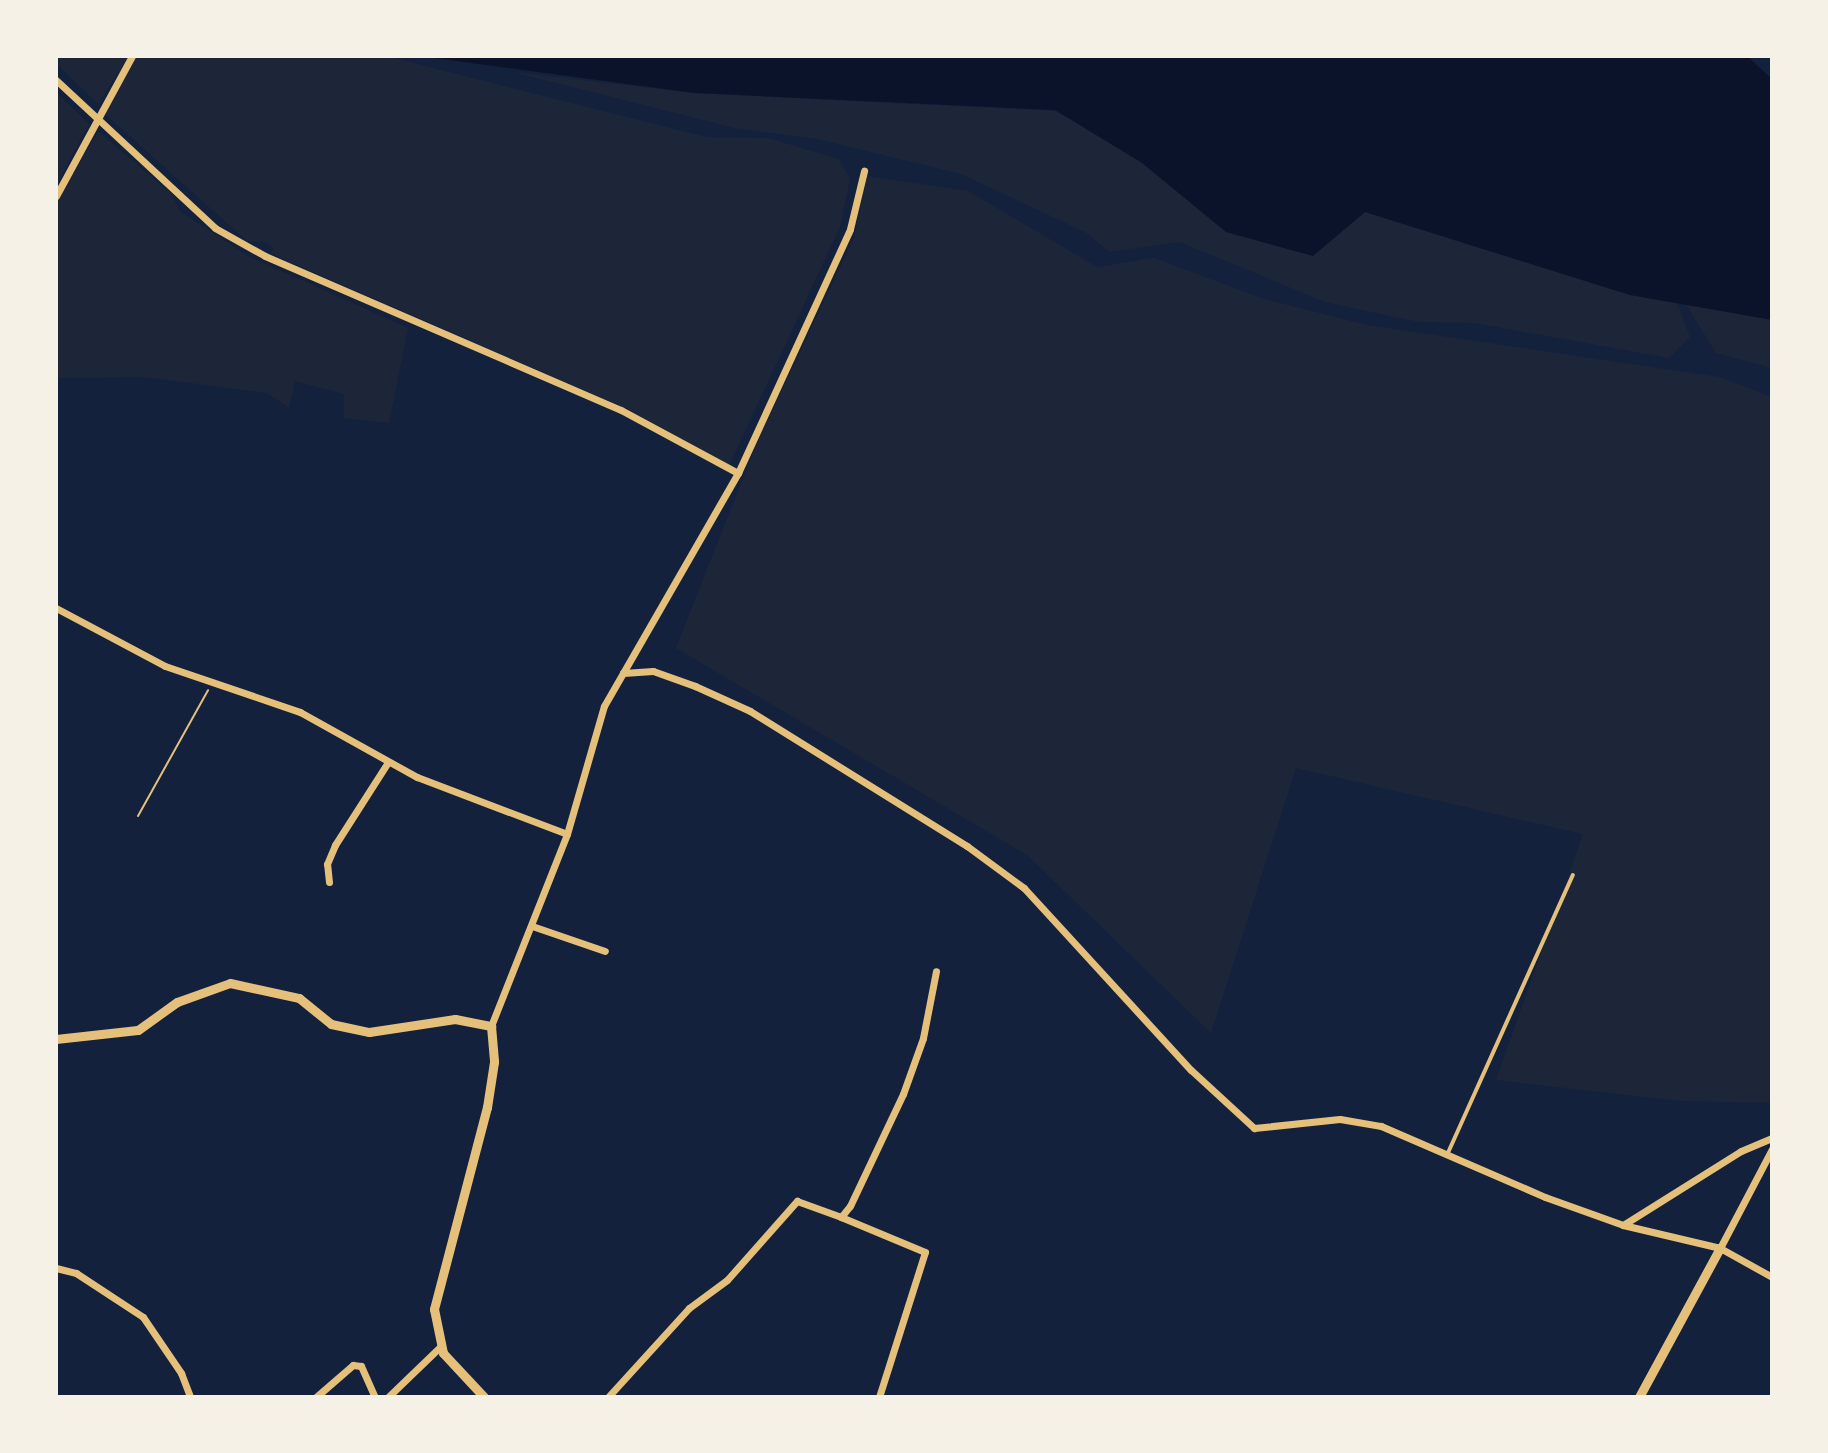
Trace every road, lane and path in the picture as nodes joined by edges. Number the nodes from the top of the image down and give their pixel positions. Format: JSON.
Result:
{"nodes":[{"id":1,"x":132,"y":56,"type":"edge"},
{"id":2,"x":56,"y":80,"type":"edge"},
{"id":3,"x":96,"y":122,"type":"junction"},
{"id":4,"x":864,"y":171,"type":"dead end"},
{"id":5,"x":56,"y":196,"type":"edge"},
{"id":6,"x":738,"y":473,"type":"junction"},
{"id":7,"x":56,"y":608,"type":"edge"},
{"id":8,"x":623,"y":673,"type":"junction"},
{"id":9,"x":210,"y":685,"type":"junction"},
{"id":10,"x":388,"y":762,"type":"junction"},
{"id":11,"x":138,"y":816,"type":"dead end"},
{"id":12,"x":567,"y":834,"type":"junction"},
{"id":13,"x":1573,"y":875,"type":"dead end"},
{"id":14,"x":329,"y":882,"type":"dead end"},
{"id":15,"x":532,"y":926,"type":"junction"},
{"id":16,"x":605,"y":951,"type":"dead end"},
{"id":17,"x":936,"y":971,"type":"dead end"},
{"id":18,"x":491,"y":1026,"type":"junction"},
{"id":19,"x":56,"y":1039,"type":"edge"},
{"id":20,"x":1772,"y":1138,"type":"edge"},
{"id":21,"x":1772,"y":1149,"type":"edge"},
{"id":22,"x":1446,"y":1158,"type":"junction"},
{"id":23,"x":841,"y":1217,"type":"junction"},
{"id":24,"x":1623,"y":1225,"type":"junction"},
{"id":25,"x":1720,"y":1248,"type":"junction"},
{"id":26,"x":56,"y":1268,"type":"edge"},
{"id":27,"x":1772,"y":1277,"type":"edge"},
{"id":28,"x":440,"y":1347,"type":"junction"},
{"id":29,"x":190,"y":1397,"type":"edge"},
{"id":30,"x":316,"y":1397,"type":"edge"},
{"id":31,"x":375,"y":1397,"type":"edge"},
{"id":32,"x":388,"y":1397,"type":"edge"},
{"id":33,"x":484,"y":1397,"type":"edge"},
{"id":34,"x":608,"y":1397,"type":"edge"},
{"id":35,"x":879,"y":1397,"type":"edge"},
{"id":36,"x":1639,"y":1397,"type":"edge"}],
"edges":[{"from":1,"to":3,"type":"street"},
{"from":2,"to":3,"type":"street"},
{"from":3,"to":5,"type":"street"},
{"from":3,"to":6,"type":"street"},
{"from":4,"to":6,"type":"street"},
{"from":6,"to":8,"type":"street"},
{"from":7,"to":9,"type":"street"},
{"from":8,"to":12,"type":"street"},
{"from":8,"to":22,"type":"street"},
{"from":9,"to":10,"type":"street"},
{"from":9,"to":11,"type":"path"},
{"from":10,"to":12,"type":"street"},
{"from":10,"to":14,"type":"street"},
{"from":12,"to":15,"type":"street"},
{"from":13,"to":22,"type":"lane"},
{"from":15,"to":16,"type":"street"},
{"from":15,"to":18,"type":"street"},
{"from":17,"to":23,"type":"street"},
{"from":18,"to":19,"type":"street"},
{"from":18,"to":28,"type":"street"},
{"from":20,"to":24,"type":"street"},
{"from":21,"to":25,"type":"street"},
{"from":22,"to":24,"type":"street"},
{"from":23,"to":34,"type":"street"},
{"from":23,"to":35,"type":"street"},
{"from":24,"to":25,"type":"street"},
{"from":25,"to":27,"type":"street"},
{"from":25,"to":36,"type":"street"},
{"from":26,"to":29,"type":"street"},
{"from":28,"to":32,"type":"street"},
{"from":28,"to":33,"type":"street"},
{"from":30,"to":31,"type":"street"}]}
